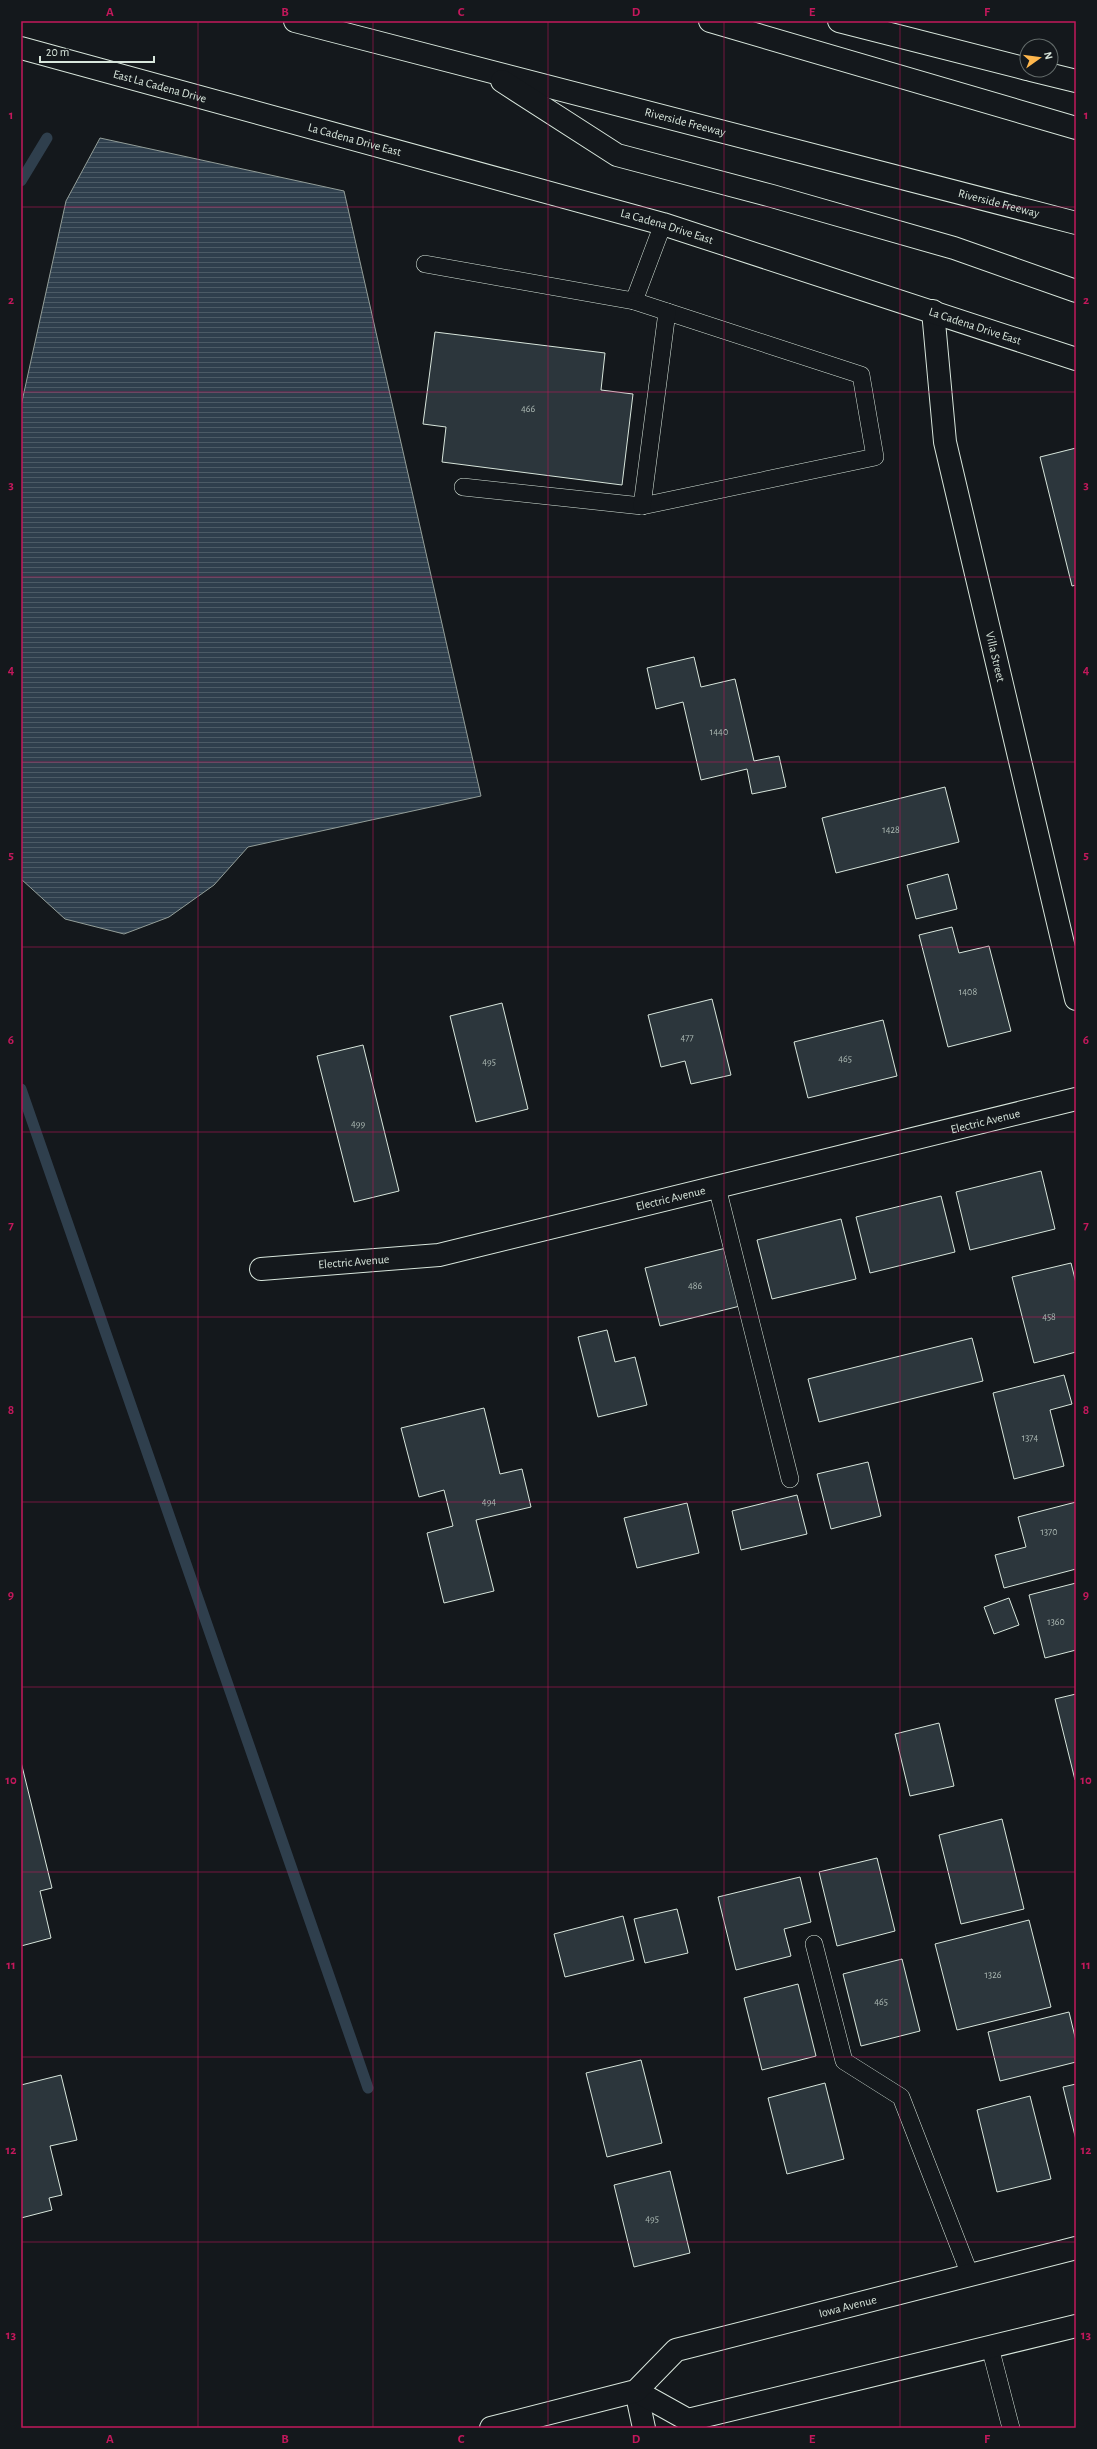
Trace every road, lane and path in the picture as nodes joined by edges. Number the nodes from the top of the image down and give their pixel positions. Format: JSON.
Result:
{"nodes":[{"id":1,"x":295,"y":21,"type":"edge"},
{"id":2,"x":710,"y":21,"type":"edge"},
{"id":3,"x":839,"y":21,"type":"edge"},
{"id":4,"x":21,"y":48,"type":"edge"},
{"id":5,"x":1019,"y":67,"type":"edge"},
{"id":6,"x":485,"y":71,"type":"junction"},
{"id":7,"x":1059,"y":77,"type":"edge"},
{"id":8,"x":1076,"y":81,"type":"edge"},
{"id":9,"x":253,"y":112,"type":"joint"},
{"id":10,"x":1076,"y":128,"type":"edge"},
{"id":11,"x":663,"y":224,"type":"junction"},
{"id":12,"x":1076,"y":224,"type":"edge"},
{"id":13,"x":425,"y":264,"type":"dead end"},
{"id":14,"x":1076,"y":291,"type":"edge"},
{"id":15,"x":634,"y":302,"type":"junction"},
{"id":16,"x":933,"y":311,"type":"junction"},
{"id":17,"x":667,"y":312,"type":"junction"},
{"id":18,"x":1076,"y":359,"type":"edge"},
{"id":19,"x":463,"y":487,"type":"dead end"},
{"id":20,"x":642,"y":506,"type":"junction"},
{"id":21,"x":1076,"y":999,"type":"edge"},
{"id":22,"x":1076,"y":1099,"type":"edge"},
{"id":23,"x":717,"y":1187,"type":"junction"},
{"id":24,"x":261,"y":1270,"type":"dead end"},
{"id":25,"x":790,"y":1479,"type":"dead end"},
{"id":26,"x":814,"y":1944,"type":"dead end"},
{"id":27,"x":1076,"y":2248,"type":"edge"},
{"id":28,"x":970,"y":2275,"type":"junction"},
{"id":29,"x":1076,"y":2326,"type":"edge"},
{"id":30,"x":990,"y":2347,"type":"junction"},
{"id":31,"x":636,"y":2392,"type":"junction"},
{"id":32,"x":491,"y":2428,"type":"edge"},
{"id":33,"x":644,"y":2428,"type":"edge"},
{"id":34,"x":1011,"y":2428,"type":"edge"}],
"edges":[{"from":1,"to":6,"type":"main road","name":"Riverside Freeway"},
{"from":2,"to":10,"type":"main road"},
{"from":3,"to":5,"type":"main road"},
{"from":4,"to":9,"type":"main road","name":"East La Cadena Drive"},
{"from":6,"to":12,"type":"main road","name":"Riverside Freeway"},
{"from":6,"to":14,"type":"main road"},
{"from":7,"to":8,"type":"main road"},
{"from":9,"to":11,"type":"main road","name":"La Cadena Drive East"},
{"from":11,"to":15,"type":"lane"},
{"from":11,"to":16,"type":"main road","name":"La Cadena Drive East"},
{"from":13,"to":15,"type":"lane"},
{"from":15,"to":17,"type":"lane"},
{"from":16,"to":18,"type":"main road","name":"La Cadena Drive East"},
{"from":16,"to":21,"type":"main road","name":"Villa Street"},
{"from":17,"to":20,"type":"lane"},
{"from":17,"to":20,"type":"lane"},
{"from":19,"to":20,"type":"lane"},
{"from":22,"to":23,"type":"main road","name":"Electric Avenue"},
{"from":23,"to":24,"type":"main road","name":"Electric Avenue"},
{"from":23,"to":25,"type":"lane"},
{"from":26,"to":28,"type":"lane"},
{"from":27,"to":28,"type":"main road","name":"Iowa Avenue"},
{"from":28,"to":31,"type":"main road","name":"Iowa Avenue"},
{"from":29,"to":30,"type":"main road"},
{"from":30,"to":31,"type":"main road"},
{"from":30,"to":34,"type":"lane"},
{"from":31,"to":32,"type":"main road"},
{"from":31,"to":33,"type":"main road"}]}
